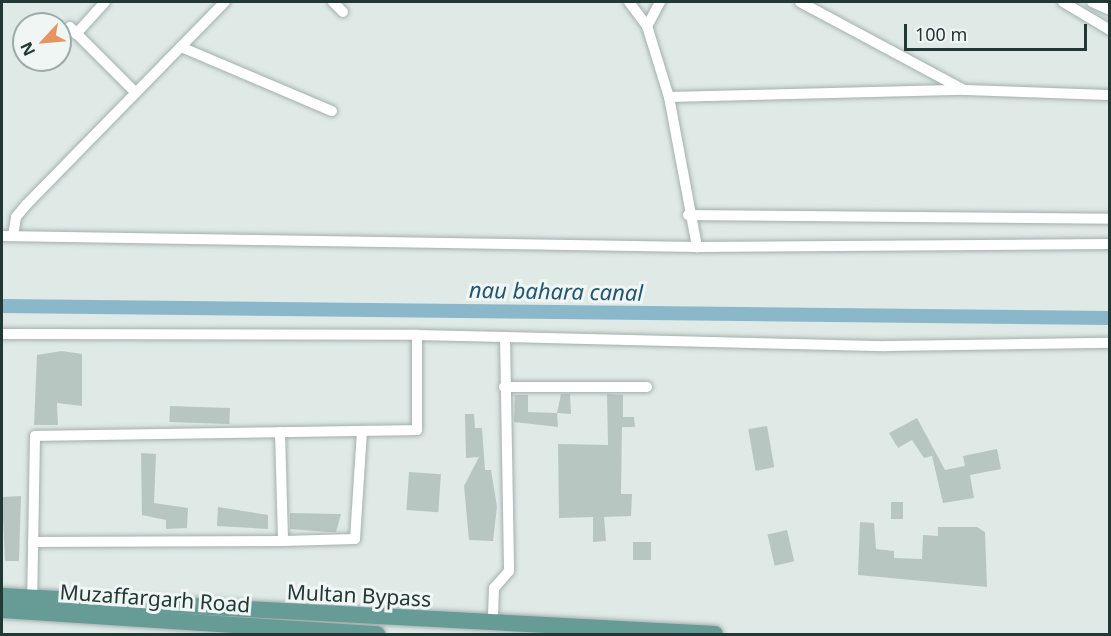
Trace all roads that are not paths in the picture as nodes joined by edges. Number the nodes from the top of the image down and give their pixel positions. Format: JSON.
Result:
{"nodes":[{"id":1,"x":105,"y":2,"type":"edge"},
{"id":2,"x":225,"y":2,"type":"edge"},
{"id":3,"x":333,"y":2,"type":"edge"},
{"id":4,"x":629,"y":2,"type":"edge"},
{"id":5,"x":660,"y":2,"type":"edge"},
{"id":6,"x":800,"y":2,"type":"edge"},
{"id":7,"x":1063,"y":2,"type":"edge"},
{"id":8,"x":1092,"y":2,"type":"edge"},
{"id":9,"x":1110,"y":10,"type":"edge"},
{"id":10,"x":344,"y":12,"type":"dead end"},
{"id":11,"x":647,"y":26,"type":"junction"},
{"id":12,"x":1110,"y":30,"type":"edge"},
{"id":13,"x":181,"y":47,"type":"junction"},
{"id":14,"x":964,"y":90,"type":"junction"},
{"id":15,"x":136,"y":93,"type":"junction"},
{"id":16,"x":1110,"y":94,"type":"edge"},
{"id":17,"x":669,"y":97,"type":"junction"},
{"id":18,"x":332,"y":111,"type":"dead end"},
{"id":19,"x":688,"y":215,"type":"junction"},
{"id":20,"x":1110,"y":219,"type":"edge"},
{"id":21,"x":7,"y":236,"type":"edge"},
{"id":22,"x":1110,"y":244,"type":"edge"},
{"id":23,"x":698,"y":247,"type":"junction"},
{"id":24,"x":2,"y":334,"type":"edge"},
{"id":25,"x":417,"y":335,"type":"junction"},
{"id":26,"x":505,"y":337,"type":"junction"},
{"id":27,"x":1110,"y":343,"type":"edge"},
{"id":28,"x":504,"y":387,"type":"junction"},
{"id":29,"x":647,"y":387,"type":"dead end"},
{"id":30,"x":362,"y":431,"type":"junction"},
{"id":31,"x":280,"y":432,"type":"junction"},
{"id":32,"x":283,"y":541,"type":"junction"},
{"id":33,"x":33,"y":542,"type":"junction"},
{"id":34,"x":2,"y":596,"type":"edge"},
{"id":35,"x":32,"y":606,"type":"junction"},
{"id":36,"x":2,"y":610,"type":"edge"},
{"id":37,"x":493,"y":623,"type":"junction"},
{"id":38,"x":377,"y":634,"type":"edge"},
{"id":39,"x":715,"y":634,"type":"edge"}],
"edges":[{"from":1,"to":15,"type":"street"},
{"from":2,"to":13,"type":"street"},
{"from":3,"to":10,"type":"street"},
{"from":4,"to":11,"type":"street"},
{"from":5,"to":11,"type":"street"},
{"from":6,"to":14,"type":"street"},
{"from":7,"to":12,"type":"street"},
{"from":8,"to":9,"type":"street"},
{"from":11,"to":17,"type":"street"},
{"from":13,"to":15,"type":"street"},
{"from":13,"to":18,"type":"street"},
{"from":14,"to":16,"type":"street"},
{"from":14,"to":17,"type":"street"},
{"from":15,"to":21,"type":"street"},
{"from":17,"to":19,"type":"street"},
{"from":19,"to":20,"type":"street"},
{"from":19,"to":23,"type":"street"},
{"from":21,"to":23,"type":"street"},
{"from":22,"to":23,"type":"street"},
{"from":24,"to":25,"type":"street"},
{"from":25,"to":26,"type":"street"},
{"from":25,"to":30,"type":"street"},
{"from":26,"to":27,"type":"street"},
{"from":26,"to":28,"type":"street"},
{"from":28,"to":29,"type":"street"},
{"from":28,"to":37,"type":"street"},
{"from":30,"to":31,"type":"street"},
{"from":30,"to":32,"type":"street"},
{"from":31,"to":32,"type":"street"},
{"from":31,"to":33,"type":"street"},
{"from":32,"to":33,"type":"street"},
{"from":33,"to":35,"type":"street"},
{"from":34,"to":35,"type":"main road","name":"Multan Bypass"},
{"from":35,"to":36,"type":"main road","name":"Muzaffargarh Road"},
{"from":35,"to":37,"type":"main road","name":"Multan Bypass"},
{"from":35,"to":38,"type":"main road","name":"Muzaffargarh Road"},
{"from":37,"to":39,"type":"main road","name":"Multan Bypass"}]}
